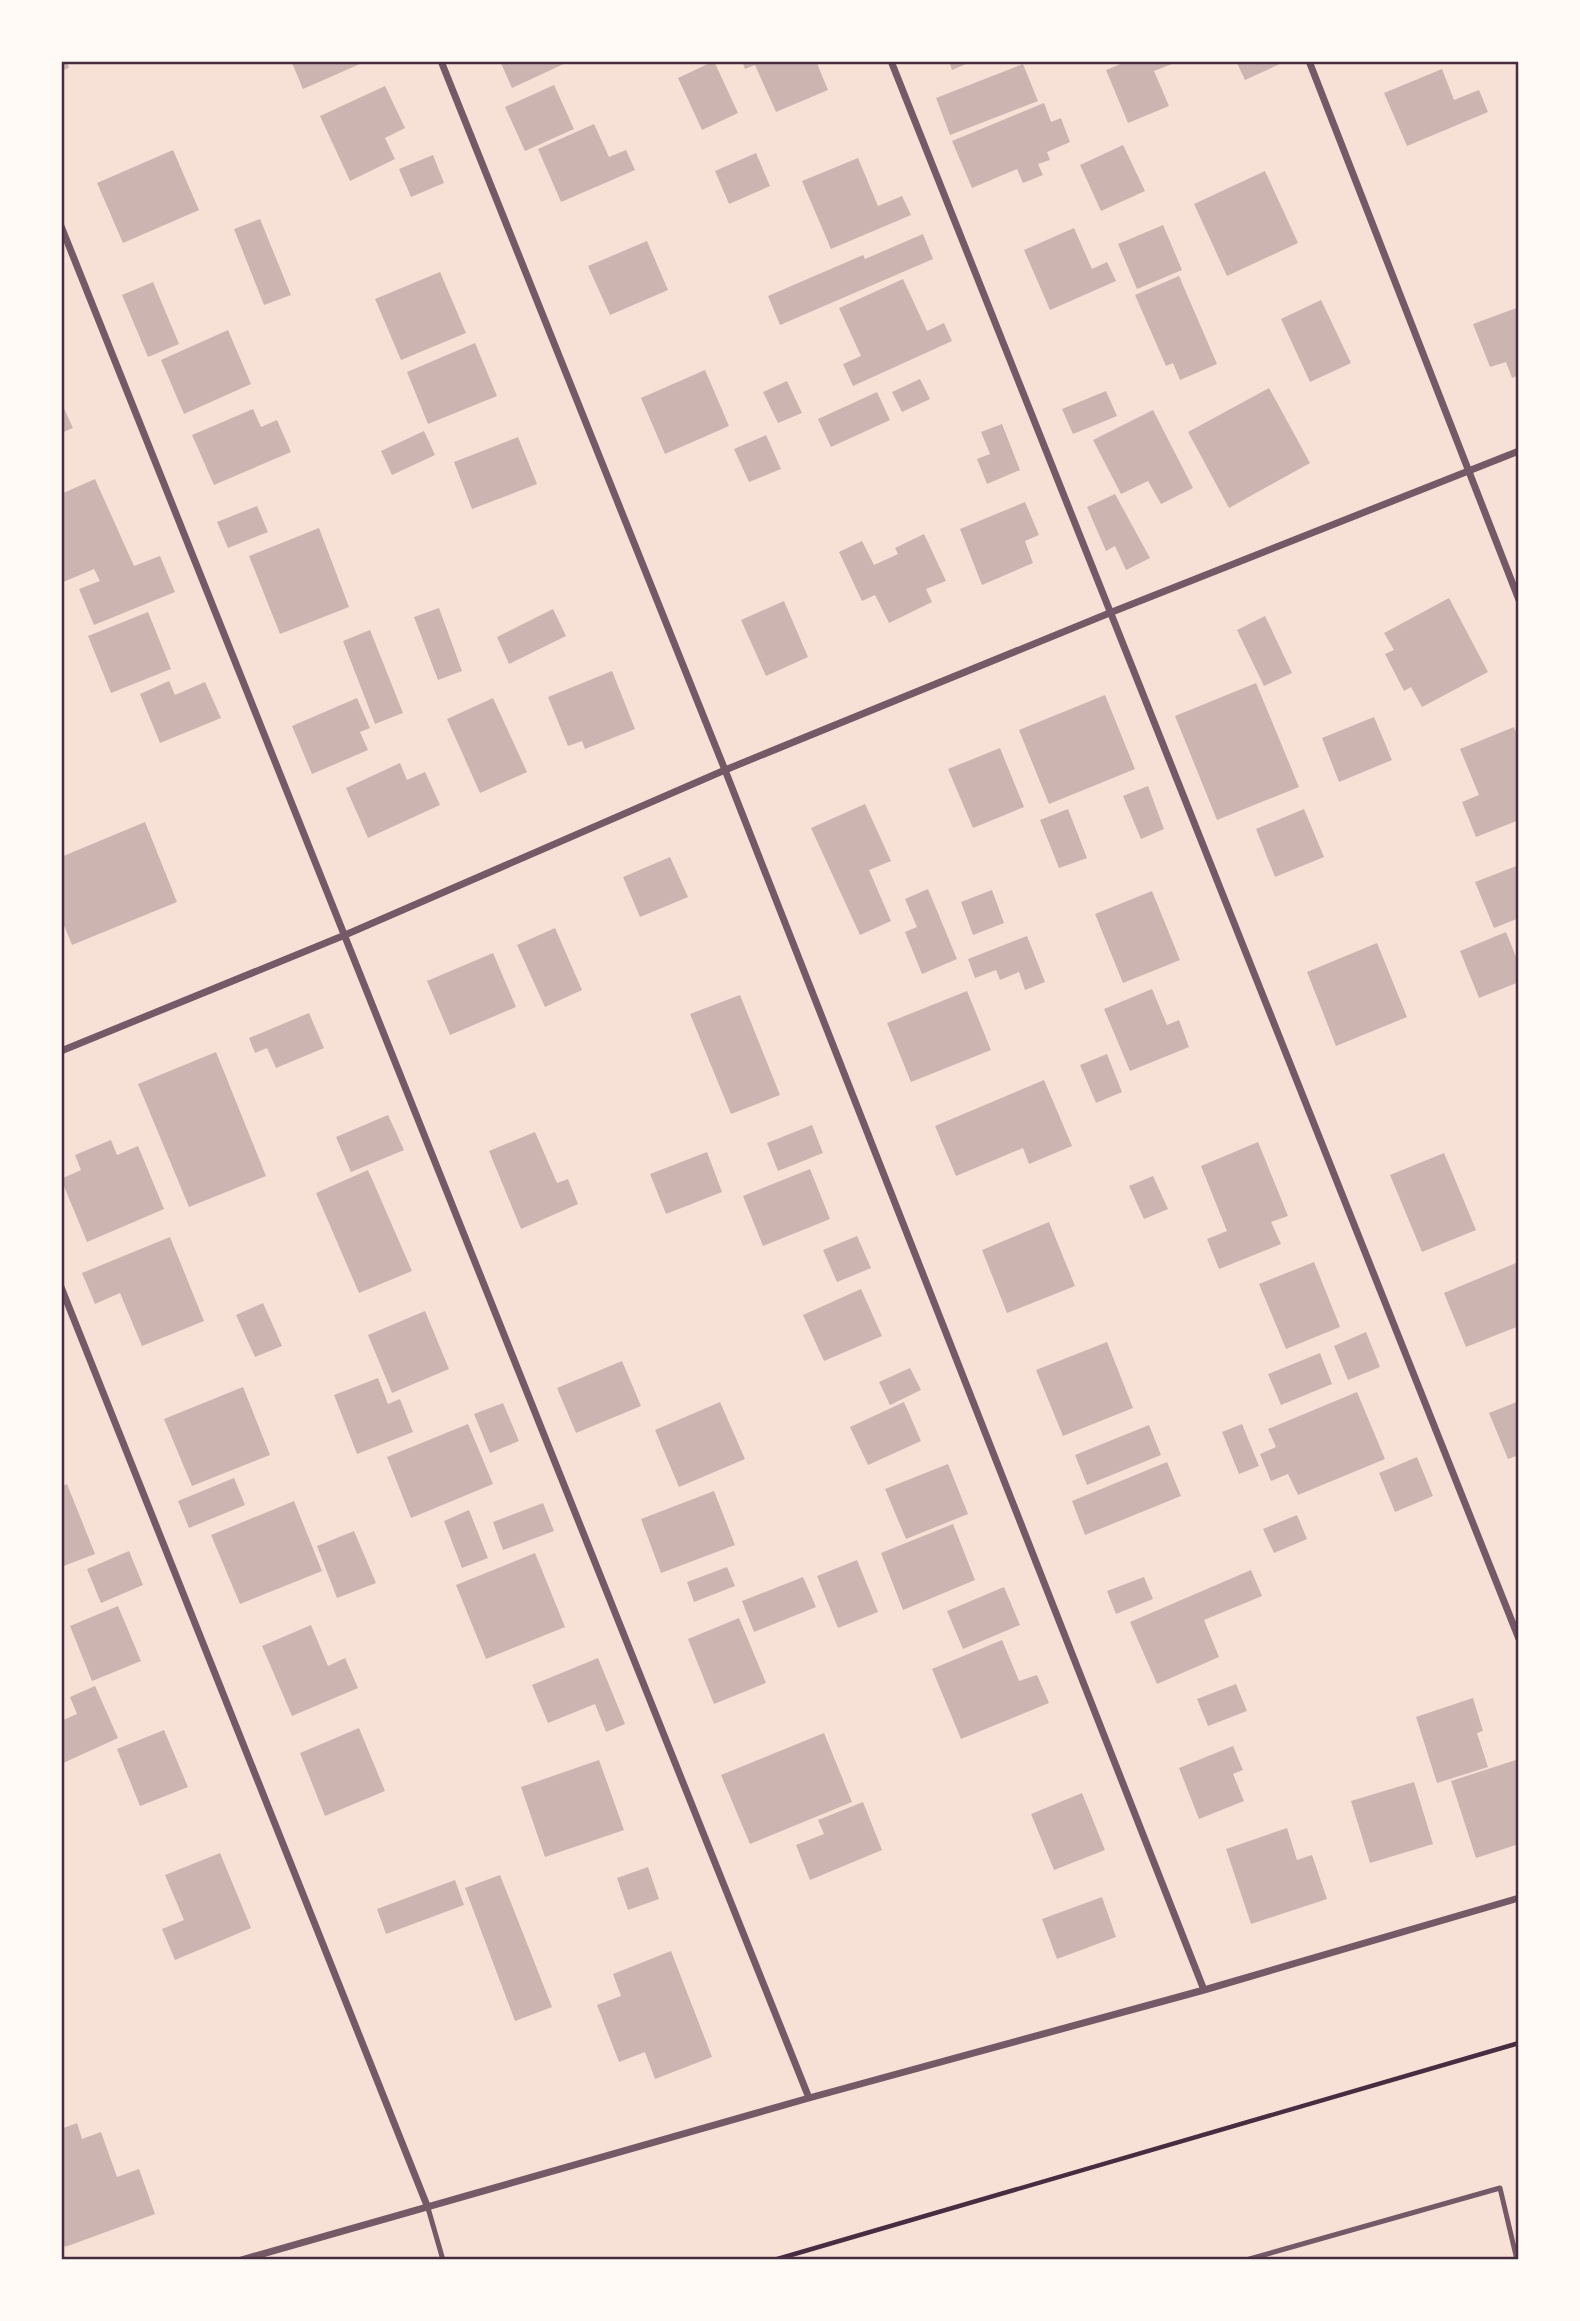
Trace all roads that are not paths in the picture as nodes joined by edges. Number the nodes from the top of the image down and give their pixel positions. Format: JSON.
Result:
{"nodes":[{"id":1,"x":441,"y":61,"type":"edge"},
{"id":2,"x":891,"y":61,"type":"edge"},
{"id":3,"x":1308,"y":61,"type":"edge"},
{"id":4,"x":61,"y":226,"type":"edge"},
{"id":5,"x":1519,"y":451,"type":"edge"},
{"id":6,"x":1468,"y":473,"type":"junction"},
{"id":7,"x":1519,"y":600,"type":"edge"},
{"id":8,"x":1112,"y":612,"type":"junction"},
{"id":9,"x":725,"y":770,"type":"junction"},
{"id":10,"x":345,"y":935,"type":"junction"},
{"id":11,"x":61,"y":1051,"type":"edge"},
{"id":12,"x":61,"y":1287,"type":"edge"},
{"id":13,"x":1519,"y":1639,"type":"edge"},
{"id":14,"x":1519,"y":1898,"type":"edge"},
{"id":15,"x":1204,"y":1990,"type":"junction"},
{"id":16,"x":809,"y":2098,"type":"junction"},
{"id":17,"x":428,"y":2208,"type":"junction"},
{"id":18,"x":241,"y":2260,"type":"edge"},
{"id":19,"x":443,"y":2260,"type":"edge"},
{"id":20,"x":1246,"y":2260,"type":"edge"},
{"id":21,"x":1517,"y":2260,"type":"edge"}],
"edges":[{"from":1,"to":9,"type":"street"},
{"from":2,"to":8,"type":"street"},
{"from":3,"to":6,"type":"street"},
{"from":4,"to":10,"type":"street"},
{"from":5,"to":6,"type":"street"},
{"from":6,"to":7,"type":"street"},
{"from":6,"to":8,"type":"street"},
{"from":8,"to":9,"type":"street"},
{"from":8,"to":13,"type":"street"},
{"from":9,"to":10,"type":"street"},
{"from":9,"to":15,"type":"street"},
{"from":10,"to":11,"type":"street"},
{"from":10,"to":16,"type":"street"},
{"from":12,"to":17,"type":"street"},
{"from":14,"to":15,"type":"street"},
{"from":15,"to":16,"type":"street"},
{"from":16,"to":17,"type":"street"},
{"from":17,"to":18,"type":"street"},
{"from":17,"to":19,"type":"lane"},
{"from":20,"to":21,"type":"lane"}]}
